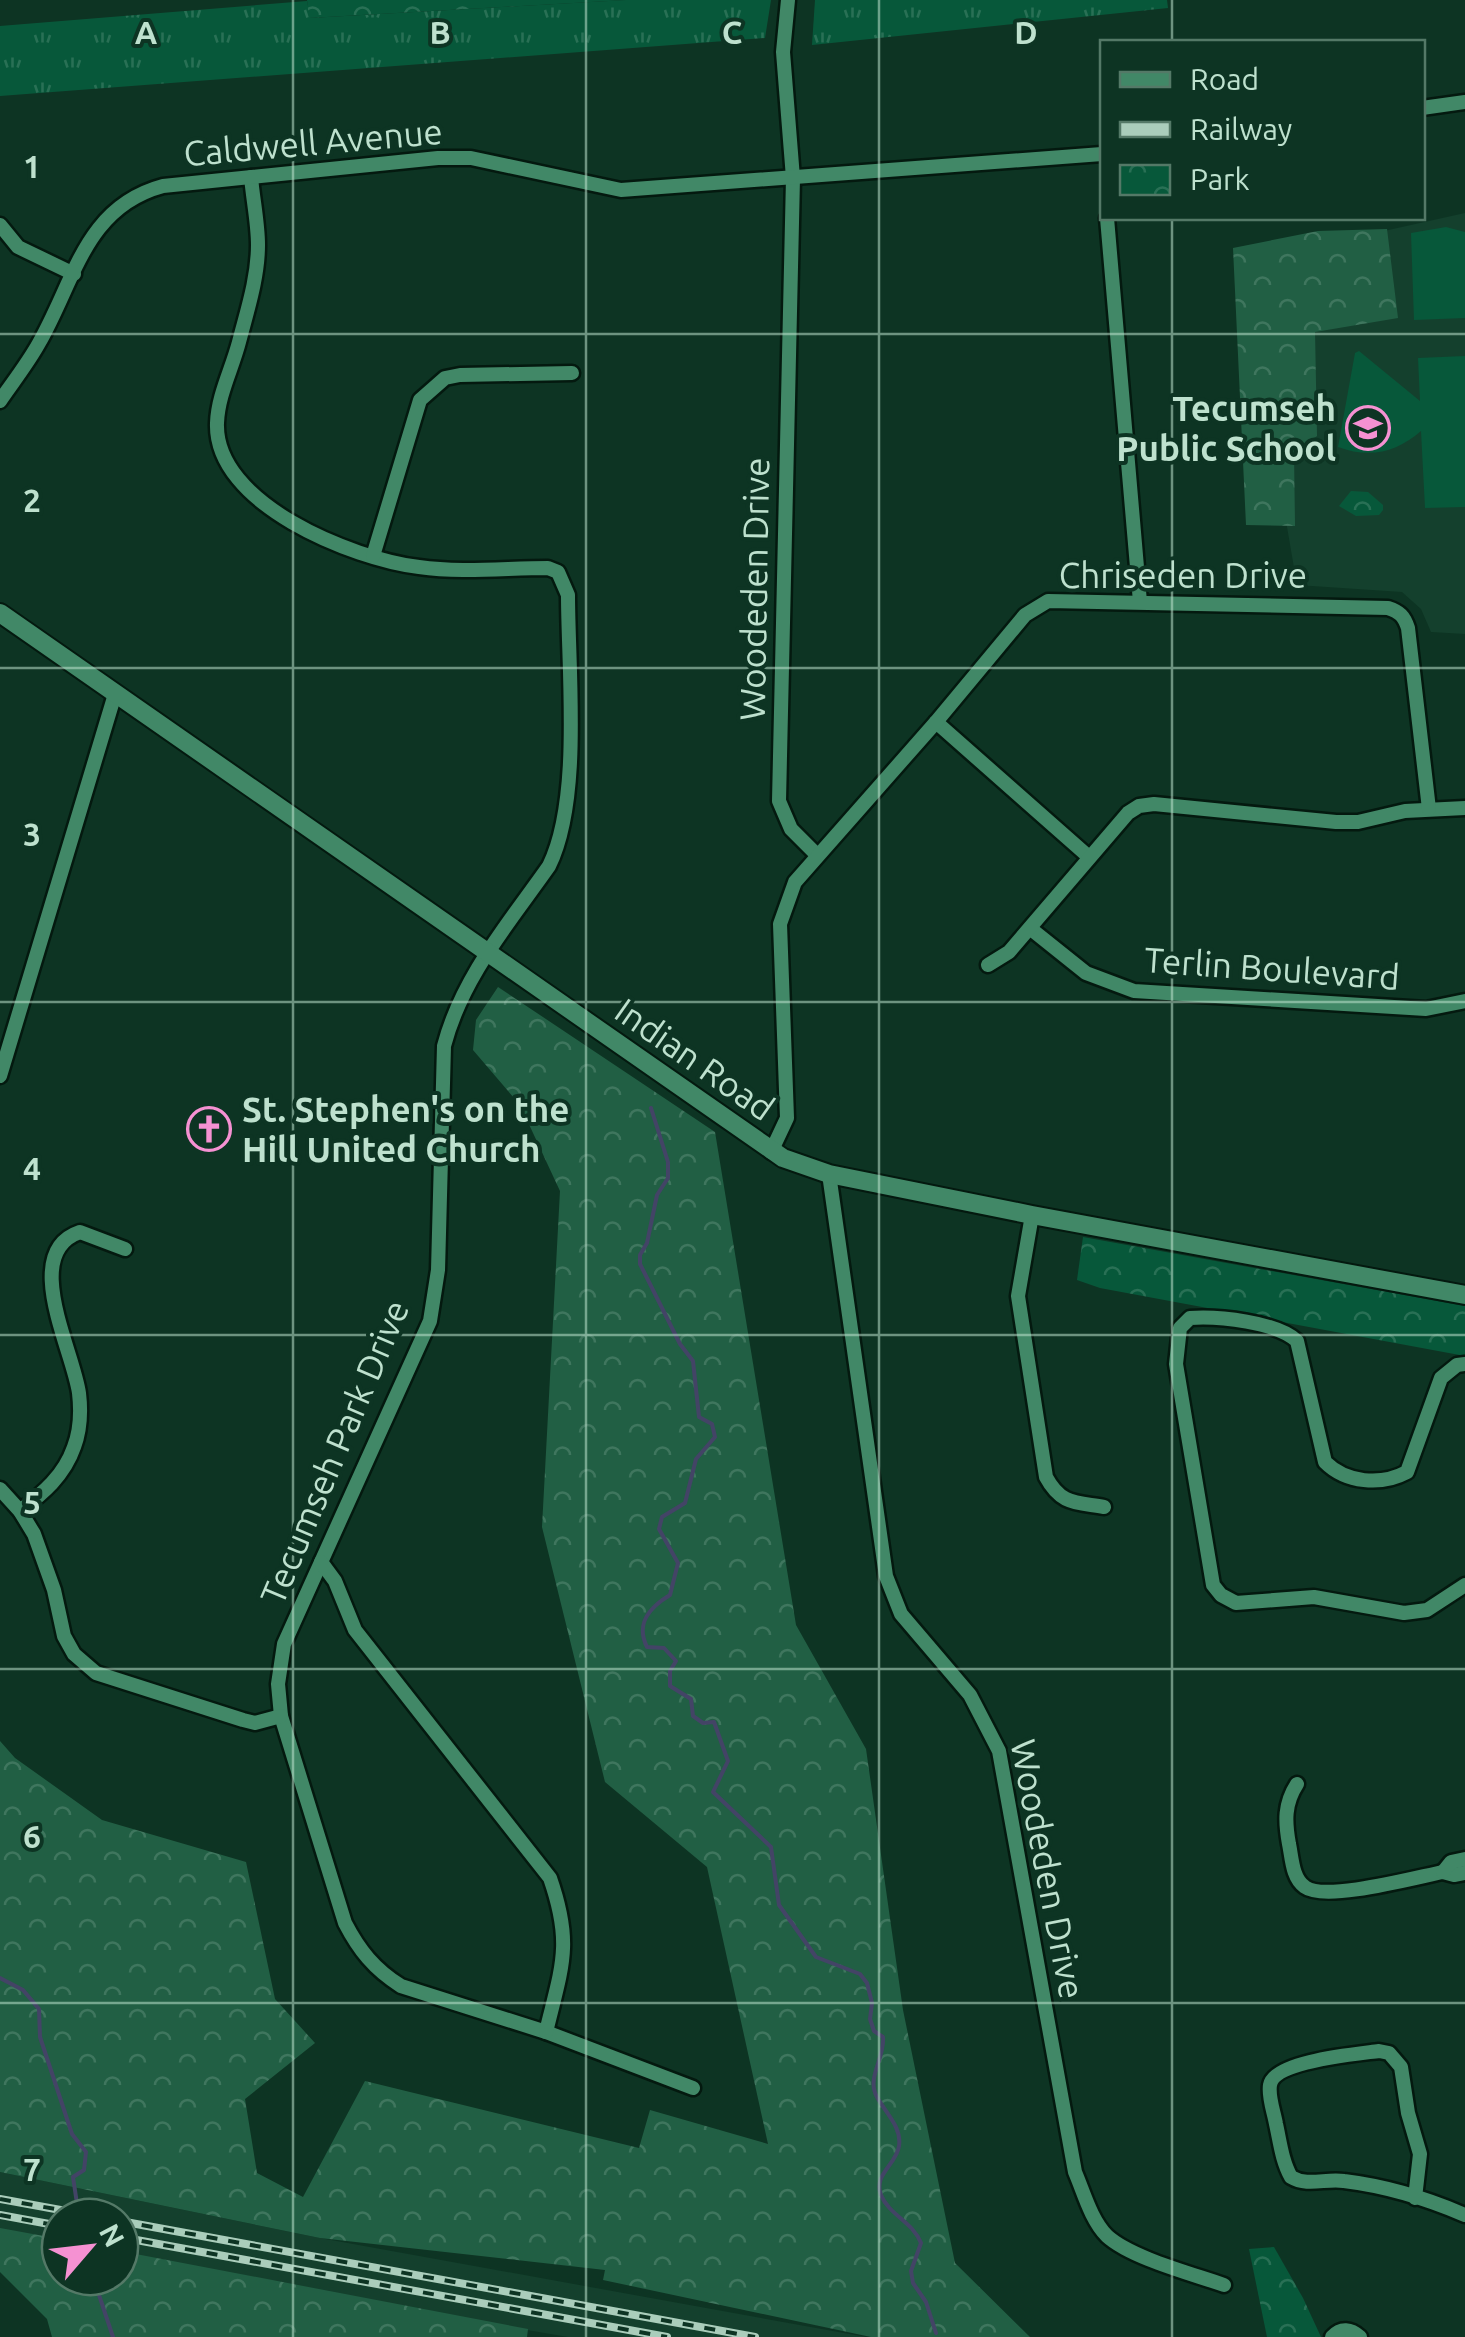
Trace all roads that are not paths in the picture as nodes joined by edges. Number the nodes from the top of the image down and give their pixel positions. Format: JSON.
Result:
{"nodes":[{"id":1,"x":788,"y":0,"type":"edge"},
{"id":2,"x":1465,"y":102,"type":"edge"},
{"id":3,"x":1425,"y":108,"type":"edge"},
{"id":4,"x":1100,"y":155,"type":"edge"},
{"id":5,"x":250,"y":177,"type":"junction"},
{"id":6,"x":793,"y":178,"type":"junction"},
{"id":7,"x":1108,"y":220,"type":"edge"},
{"id":8,"x":0,"y":226,"type":"edge"},
{"id":9,"x":74,"y":274,"type":"junction"},
{"id":10,"x":572,"y":373,"type":"dead end"},
{"id":11,"x":0,"y":401,"type":"edge"},
{"id":12,"x":374,"y":556,"type":"junction"},
{"id":13,"x":1140,"y":602,"type":"junction"},
{"id":14,"x":0,"y":613,"type":"edge"},
{"id":15,"x":115,"y":694,"type":"junction"},
{"id":16,"x":936,"y":722,"type":"junction"},
{"id":17,"x":1465,"y":808,"type":"edge"},
{"id":18,"x":1430,"y":809,"type":"junction"},
{"id":19,"x":817,"y":855,"type":"junction"},
{"id":20,"x":1090,"y":857,"type":"junction"},
{"id":21,"x":1031,"y":929,"type":"junction"},
{"id":22,"x":487,"y":953,"type":"junction"},
{"id":23,"x":988,"y":965,"type":"dead end"},
{"id":24,"x":1465,"y":1001,"type":"edge"},
{"id":25,"x":0,"y":1076,"type":"edge"},
{"id":26,"x":772,"y":1152,"type":"junction"},
{"id":27,"x":829,"y":1174,"type":"junction"},
{"id":28,"x":1032,"y":1216,"type":"junction"},
{"id":29,"x":125,"y":1249,"type":"dead end"},
{"id":30,"x":1465,"y":1295,"type":"edge"},
{"id":31,"x":1465,"y":1364,"type":"edge"},
{"id":32,"x":0,"y":1489,"type":"edge"},
{"id":33,"x":1104,"y":1507,"type":"dead end"},
{"id":34,"x":20,"y":1511,"type":"junction"},
{"id":35,"x":320,"y":1562,"type":"junction"},
{"id":36,"x":1465,"y":1585,"type":"edge"},
{"id":37,"x":281,"y":1716,"type":"junction"},
{"id":38,"x":1297,"y":1784,"type":"dead end"},
{"id":39,"x":1465,"y":1859,"type":"edge"},
{"id":40,"x":1443,"y":1872,"type":"junction"},
{"id":41,"x":1465,"y":1873,"type":"edge"},
{"id":42,"x":546,"y":2032,"type":"junction"},
{"id":43,"x":694,"y":2088,"type":"dead end"},
{"id":44,"x":1415,"y":2198,"type":"junction"},
{"id":45,"x":1465,"y":2215,"type":"edge"},
{"id":46,"x":1224,"y":2285,"type":"dead end"},
{"id":47,"x":1332,"y":2337,"type":"edge"},
{"id":48,"x":1360,"y":2337,"type":"edge"}],
"edges":[{"from":1,"to":6,"type":"street","name":"Woodeden Drive"},
{"from":2,"to":3,"type":"street"},
{"from":4,"to":6,"type":"street","name":"Caldwell Avenue"},
{"from":5,"to":6,"type":"street","name":"Caldwell Avenue"},
{"from":5,"to":9,"type":"street","name":"Caldwell Avenue"},
{"from":5,"to":12,"type":"street","name":"Tecumseh Park Drive"},
{"from":6,"to":19,"type":"street","name":"Woodeden Drive"},
{"from":7,"to":13,"type":"street"},
{"from":8,"to":9,"type":"street"},
{"from":9,"to":11,"type":"street","name":"Caldwell Avenue"},
{"from":10,"to":12,"type":"street"},
{"from":12,"to":22,"type":"street","name":"Tecumseh Park Drive"},
{"from":13,"to":16,"type":"street","name":"Chriseden Drive"},
{"from":13,"to":18,"type":"street","name":"Chriseden Drive"},
{"from":14,"to":15,"type":"street","name":"Indian Road"},
{"from":15,"to":22,"type":"street","name":"Indian Road"},
{"from":15,"to":25,"type":"street"},
{"from":16,"to":19,"type":"street","name":"Chriseden Drive"},
{"from":16,"to":20,"type":"street"},
{"from":17,"to":18,"type":"street"},
{"from":18,"to":20,"type":"street"},
{"from":19,"to":26,"type":"street"},
{"from":20,"to":21,"type":"street"},
{"from":21,"to":23,"type":"street"},
{"from":21,"to":24,"type":"street","name":"Terlin Boulevard"},
{"from":22,"to":26,"type":"street","name":"Indian Road"},
{"from":22,"to":35,"type":"street","name":"Tecumseh Park Drive"},
{"from":26,"to":27,"type":"street","name":"Indian Road"},
{"from":27,"to":28,"type":"street","name":"Indian Road"},
{"from":27,"to":46,"type":"street","name":"Woodeden Drive"},
{"from":28,"to":30,"type":"street","name":"Indian Road"},
{"from":28,"to":33,"type":"street"},
{"from":29,"to":34,"type":"street"},
{"from":31,"to":36,"type":"street"},
{"from":32,"to":34,"type":"street"},
{"from":34,"to":37,"type":"street"},
{"from":35,"to":37,"type":"street","name":"Tecumseh Park Drive"},
{"from":35,"to":42,"type":"street"},
{"from":37,"to":42,"type":"street","name":"Tecumseh Park Drive"},
{"from":38,"to":40,"type":"street"},
{"from":39,"to":40,"type":"street"},
{"from":40,"to":41,"type":"street"},
{"from":42,"to":43,"type":"street","name":"Tecumseh Park Drive"},
{"from":44,"to":44,"type":"street"},
{"from":44,"to":45,"type":"street"},
{"from":47,"to":48,"type":"street"}]}
